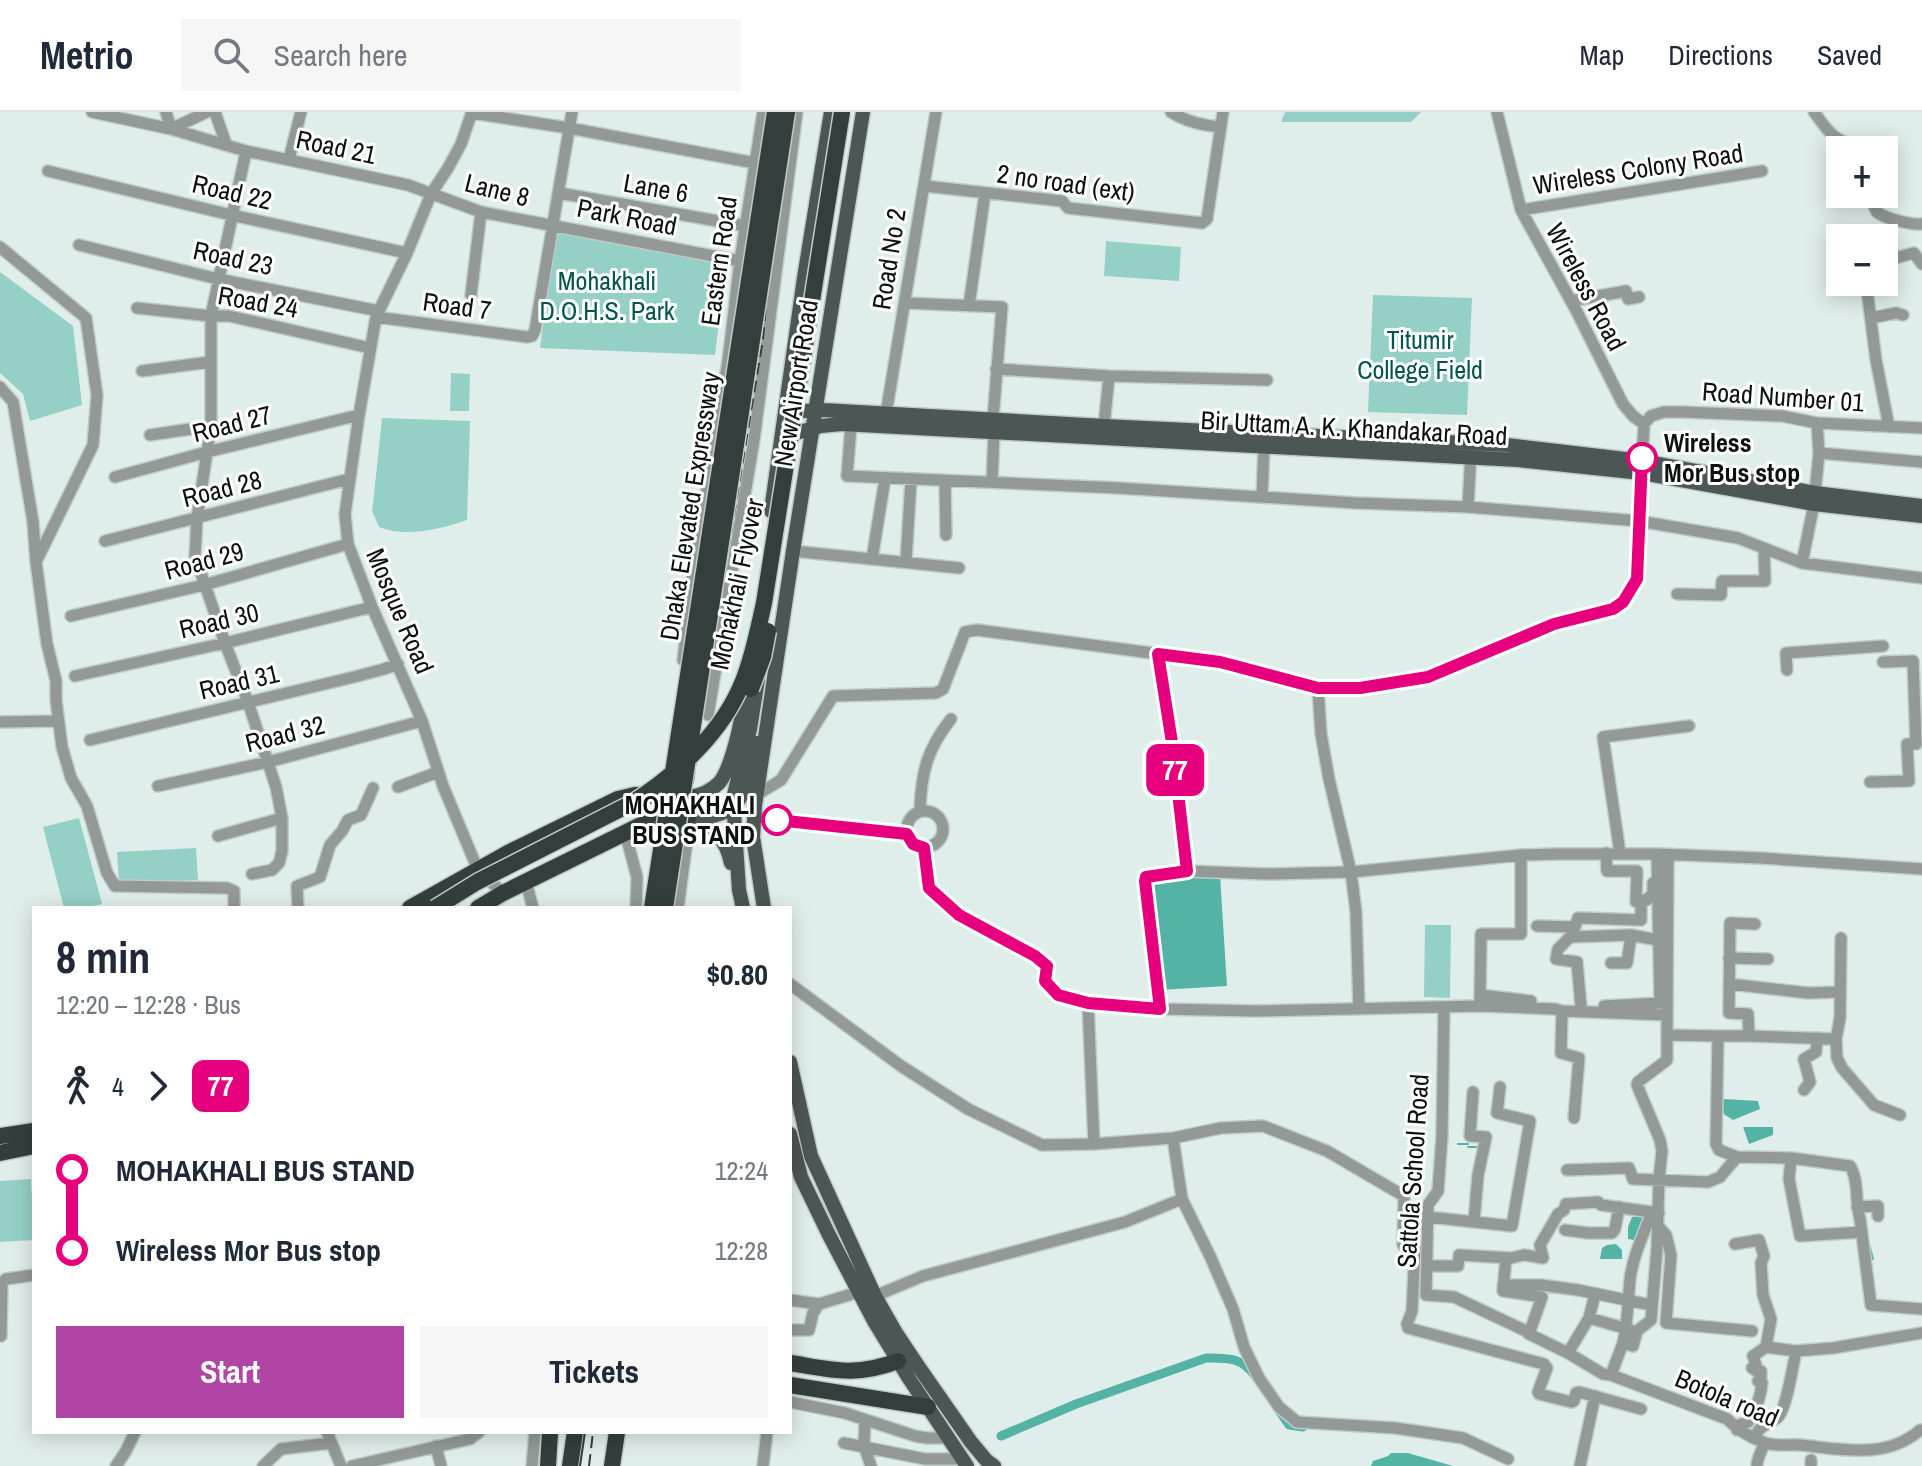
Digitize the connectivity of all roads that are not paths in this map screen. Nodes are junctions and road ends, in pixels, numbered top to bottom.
1 (92, 112) edge
2 (166, 112) edge
3 (207, 112) edge
4 (215, 112) edge
5 (301, 112) edge
6 (472, 112) edge
7 (572, 112) edge
8 (763, 112) edge
9 (775, 112) edge
10 (787, 112) edge
11 (797, 112) edge
12 (831, 112) edge
13 (842, 112) edge
14 (852, 112) edge
15 (863, 112) edge
16 (936, 112) edge
17 (1171, 112) edge
18 (1223, 112) edge
19 (1497, 112) edge
20 (1814, 112) edge
21 (1221, 127) junction
22 (569, 128) junction
23 (171, 129) junction
24 (1834, 136) edge
25 (226, 144) junction
26 (246, 151) junction
27 (289, 159) junction
28 (755, 163) junction
29 (48, 171) dead end
30 (1762, 171) dead end
31 (924, 186) junction
32 (559, 193) junction
33 (985, 193) junction
34 (431, 194) junction
35 (1875, 208) edge
36 (1521, 210) junction
37 (481, 212) junction
38 (231, 215) junction
39 (552, 226) junction
40 (746, 226) junction
41 (1920, 227) edge
42 (79, 245) dead end
43 (0, 247) edge
44 (407, 253) junction
45 (1898, 257) edge
46 (740, 261) junction
47 (1922, 264) edge
48 (218, 279) junction
49 (471, 295) dead end
50 (1868, 296) edge
51 (1639, 297) dead end
52 (1571, 301) junction
53 (905, 303) junction
54 (969, 306) junction
55 (137, 308) dead end
56 (377, 314) junction
57 (1903, 315) dead end
58 (211, 316) junction
59 (1871, 318) junction
60 (370, 348) junction
61 (210, 362) junction
62 (996, 369) junction
63 (142, 371) dead end
64 (1109, 376) junction
65 (1267, 380) dead end
66 (0, 387) edge
67 (816, 409) junction
68 (785, 412) junction
69 (886, 414) junction
70 (359, 415) junction
71 (1817, 423) junction
72 (1644, 424) junction
73 (851, 425) junction
74 (211, 426) junction
75 (994, 426) junction
76 (1104, 426) junction
77 (1889, 427) junction
78 (813, 428) junction
79 (1922, 428) edge
80 (150, 435) dead end
81 (782, 437) junction
82 (1264, 446) junction
83 (1471, 450) junction
84 (207, 452) junction
85 (1819, 453) junction
86 (1922, 462) edge
87 (1642, 467) junction
88 (115, 477) dead end
89 (349, 479) junction
90 (885, 479) junction
91 (911, 480) junction
92 (945, 481) junction
93 (992, 482) junction
94 (1262, 497) junction
95 (1814, 498) junction
96 (1922, 506) edge
97 (1468, 507) junction
98 (1922, 516) edge
99 (197, 518) junction
100 (1639, 521) junction
101 (946, 535) dead end
102 (105, 541) dead end
103 (348, 544) junction
104 (1764, 549) junction
105 (793, 551) junction
106 (872, 559) junction
107 (906, 561) junction
108 (36, 562) junction
109 (1802, 563) junction
110 (959, 568) dead end
111 (761, 578) junction
112 (1922, 578) edge
113 (204, 585) junction
114 (1677, 594) dead end
115 (372, 607) junction
116 (71, 616) dead end
117 (225, 643) junction
118 (1883, 646) dead end
119 (779, 650) junction
120 (1158, 654) junction
121 (1883, 662) dead end
122 (398, 664) junction
123 (1787, 670) dead end
124 (75, 676) dead end
125 (1318, 688) junction
126 (1918, 693) edge
127 (248, 702) junction
128 (708, 715) dead end
129 (951, 719) dead end
130 (58, 721) junction
131 (422, 721) junction
132 (0, 722) edge
133 (1689, 726) dead end
134 (90, 740) dead end
135 (268, 762) junction
136 (438, 772) junction
137 (1870, 782) dead end
138 (158, 786) dead end
139 (398, 787) dead end
140 (373, 788) dead end
141 (683, 797) junction
142 (756, 805) junction
143 (733, 807) junction
144 (920, 811) junction
145 (282, 818) junction
146 (685, 818) junction
147 (625, 832) junction
148 (907, 834) junction
149 (218, 836) dead end
150 (924, 848) junction
151 (1606, 853) junction
152 (1620, 853) junction
153 (1663, 854) junction
154 (1521, 855) junction
155 (1922, 869) edge
156 (478, 870) junction
157 (1187, 871) junction
158 (1351, 872) junction
159 (252, 874) dead end
160 (526, 882) junction
161 (1653, 883) dead end
162 (739, 890) junction
163 (503, 893) junction
164 (1641, 902) junction
165 (234, 906) edge
166 (298, 906) edge
167 (414, 906) edge
168 (438, 906) edge
169 (456, 906) edge
170 (481, 906) edge
171 (532, 906) edge
172 (636, 906) edge
173 (665, 906) edge
174 (665, 906) edge
175 (665, 906) edge
176 (665, 906) edge
177 (743, 906) edge
178 (764, 906) edge
179 (1755, 924) dead end
180 (1537, 926) dead end
181 (1631, 935) junction
182 (1841, 938) dead end
183 (1658, 940) junction
184 (1729, 958) junction
185 (1768, 959) dead end
186 (1611, 963) dead end
187 (1729, 984) junction
188 (792, 985) edge
189 (1839, 992) junction
190 (1480, 1000) junction
191 (1088, 1003) junction
192 (1581, 1007) junction
193 (1444, 1008) junction
194 (1160, 1009) junction
195 (1359, 1009) junction
196 (1562, 1011) junction
197 (1667, 1015) junction
198 (1667, 1035) junction
199 (1718, 1036) junction
200 (1749, 1036) junction
201 (1817, 1038) junction
202 (1836, 1039) junction
203 (792, 1071) edge
204 (1500, 1087) dead end
205 (1804, 1090) dead end
206 (1473, 1092) dead end
207 (1900, 1115) dead end
208 (1574, 1118) dead end
209 (32, 1131) edge
210 (0, 1136) edge
211 (1173, 1138) junction
212 (792, 1142) edge
213 (1094, 1144) junction
214 (32, 1146) edge
215 (0, 1153) edge
216 (1737, 1157) junction
217 (1791, 1158) junction
218 (1567, 1170) dead end
219 (1659, 1179) junction
220 (1182, 1199) junction
221 (1619, 1207) junction
222 (1857, 1207) junction
223 (1656, 1216) junction
224 (1878, 1216) dead end
225 (1428, 1217) junction
226 (1474, 1221) junction
227 (1565, 1230) dead end
228 (1862, 1232) junction
229 (1735, 1244) dead end
230 (1506, 1258) junction
231 (1428, 1266) junction
232 (32, 1275) edge
233 (1503, 1285) junction
234 (859, 1292) junction
235 (1595, 1294) junction
236 (875, 1296) junction
237 (792, 1300) edge
238 (1629, 1301) junction
239 (819, 1304) junction
240 (1651, 1305) junction
241 (1922, 1309) edge
242 (1589, 1318) junction
243 (792, 1330) edge
244 (1632, 1330) junction
245 (1752, 1331) dead end
246 (1922, 1333) edge
247 (1529, 1334) junction
248 (1, 1336) edge
249 (1766, 1347) junction
250 (1796, 1351) junction
251 (1568, 1353) junction
252 (898, 1361) junction
253 (792, 1363) edge
254 (1611, 1375) junction
255 (792, 1385) edge
256 (1595, 1396) junction
257 (792, 1402) edge
258 (928, 1407) junction
259 (1641, 1409) dead end
260 (865, 1421) junction
261 (1737, 1430) junction
262 (1920, 1430) dead end
263 (134, 1434) edge
264 (476, 1434) edge
265 (535, 1434) edge
266 (550, 1434) edge
267 (573, 1434) edge
268 (585, 1434) edge
269 (614, 1434) edge
270 (767, 1434) edge
271 (329, 1437) edge
272 (949, 1438) junction
273 (1760, 1440) junction
274 (844, 1443) dead end
275 (436, 1446) junction
276 (864, 1446) junction
277 (1508, 1459) dead end
278 (965, 1463) edge
279 (116, 1466) edge
280 (263, 1466) edge
281 (341, 1466) edge
282 (355, 1466) edge
283 (441, 1466) edge
284 (532, 1466) edge
285 (548, 1466) edge
286 (568, 1466) edge
287 (581, 1466) edge
288 (609, 1466) edge
289 (763, 1466) edge
290 (871, 1466) edge
291 (994, 1466) edge
292 (1580, 1466) edge
293 (1757, 1466) edge

1 - 23 street, Road 21
2 - 23 street
3 - 23 street
4 - 25 street
5 - 27 street
6 - 22 street
6 - 34 street, Mosque Road
7 - 22 street
8 - 28 street, Eastern Road
9 - 173 highway, Dhaka Elevated Expressway, bridge
10 - 174 highway, Dhaka Elevated Expressway, bridge
11 - 128 street
12 - 68 main road, New Airport Road
13 - 168 highway, Mohakhali Flyover, bridge
14 - 169 highway, Mohakhali Flyover, bridge
15 - 67 main road, New Airport Road
16 - 31 street, Road No 2
17 - 21 street
18 - 21 street
19 - 36 street, Wireless Road
20 - 24 street
21 - 33 street, 2 no road (ext)
22 - 28 street
22 - 32 street
23 - 25 street, Road 21
25 - 26 street, Road 21
26 - 27 street, Road 21
26 - 38 street
27 - 34 street, Road 21
28 - 40 street, Eastern Road
29 - 38 street, Road 22
30 - 36 street, Wireless Colony Road
31 - 33 street, 2 no road (ext)
31 - 53 street, Road No 2
32 - 39 street
32 - 40 street, Lane 6
33 - 54 street
34 - 37 street, Lane 8
34 - 44 street, Mosque Road
35 - 41 street
36 - 52 street, Wireless Road
37 - 39 street, Lane 8
37 - 49 street
38 - 44 street, Road 22
38 - 48 street
39 - 46 street, Park Road
39 - 56 street, Road 7
40 - 46 street, Eastern Road
42 - 48 street, Road 23
43 - 108 street
44 - 56 street, Mosque Road
45 - 47 street
46 - 141 street, Eastern Road
48 - 56 street, Road 23
48 - 58 street
50 - 59 street
51 - 52 street
52 - 72 street, Wireless Road
53 - 54 street
53 - 69 street, Road No 2
54 - 62 street
55 - 58 street, Road 24
56 - 60 street, Mosque Road
57 - 59 street
58 - 60 street, Road 24
58 - 61 street
59 - 77 street
60 - 70 street, Mosque Road
61 - 63 street
61 - 74 street
62 - 64 street
62 - 75 street
64 - 65 street
64 - 76 street
66 - 108 street
67 - 68 main road, Bir Uttam A. K. Khandakar Road
67 - 69 main road, Bir Uttam A. K. Khandakar Road
67 - 78 main road, New Airport Road
68 - 81 main road, New Airport Road
69 - 75 main road, Bir Uttam A. K. Khandakar Road
70 - 84 street, Road 27
70 - 89 street, Mosque Road
71 - 72 street, Road Number 01
71 - 77 street, Road Number 01
71 - 85 street
72 - 87 street
73 - 75 main road, Bir Uttam A. K. Khandakar Road
73 - 78 main road, Bir Uttam A. K. Khandakar Road
73 - 90 street
74 - 80 street
74 - 84 street
75 - 76 main road, Bir Uttam A. K. Khandakar Road
75 - 82 main road, Bir Uttam A. K. Khandakar Road
75 - 93 street
76 - 83 main road, Bir Uttam A. K. Khandakar Road
77 - 79 street, Road Number 01
78 - 81 main road, Bir Uttam A. K. Khandakar Road
78 - 105 main road, New Airport Road
81 - 111 main road, New Airport Road
82 - 83 main road, Bir Uttam A. K. Khandakar Road
82 - 94 street
83 - 87 main road, Bir Uttam A. K. Khandakar Road
83 - 97 street
84 - 88 street, Road 27
84 - 99 street
85 - 86 street
85 - 95 street
87 - 95 main road, Bir Uttam A. K. Khandakar Road
87 - 100 street
89 - 99 street, Road 28
89 - 103 street, Mosque Road
90 - 91 street
90 - 106 street
91 - 92 street
91 - 107 street
92 - 93 street
92 - 101 street
93 - 94 street
94 - 97 street
95 - 96 main road, Bir Uttam A. K. Khandakar Road
95 - 98 main road, Bir Uttam A. K. Khandakar Road
95 - 109 street
97 - 100 street
99 - 102 street, Road 28
99 - 113 street
100 - 104 street
100 - 125 street
103 - 113 street, Road 29
103 - 115 street, Mosque Road
104 - 109 street
104 - 114 street
105 - 106 street
105 - 119 main road, New Airport Road
106 - 107 street
107 - 110 street
108 - 130 street
109 - 112 street
111 - 141 main road
111 - 143 main road
113 - 116 street, Road 29
113 - 117 street
115 - 117 street, Road 30
115 - 122 street, Mosque Road
117 - 124 street, Road 30
117 - 127 street
118 - 123 street
119 - 142 main road, New Airport Road
119 - 143 main road
120 - 125 street
120 - 142 street
120 - 157 street
121 - 126 street
122 - 127 street, Road 31
122 - 131 street, Mosque Road
125 - 158 street
126 - 137 street
127 - 134 street, Road 31
127 - 135 street
129 - 144 street
130 - 132 street
130 - 165 street
131 - 135 street, Road 32
131 - 136 street, Mosque Road
133 - 152 street
135 - 138 street, Road 32
135 - 145 street
136 - 139 street
136 - 156 street, Mosque Road
140 - 166 street
141 - 156 highway
142 - 148 street
142 - 178 main road, New Airport Road
143 - 146 main road
143 - 162 main road
144 - 148 street
144 - 150 street
145 - 149 street
145 - 159 street
146 - 147 highway
146 - 162 main road
146 - 175 street
146 - 176 street
147 - 160 highway
147 - 172 street
148 - 150 street
150 - 191 street
151 - 152 street
151 - 154 street
151 - 164 street
152 - 153 street
153 - 155 street
153 - 183 street
153 - 197 street
154 - 158 street
154 - 190 street
156 - 163 street, Mosque Road
156 - 167 highway
157 - 158 street
157 - 194 street
158 - 195 street
160 - 163 highway
160 - 171 street
161 - 164 street
162 - 177 main road
163 - 170 highway
164 - 180 street
179 - 184 street
181 - 183 street
181 - 186 street
181 - 192 street
182 - 189 street
183 - 192 street
184 - 185 street
184 - 187 street
187 - 189 street
187 - 200 street
188 - 213 street
189 - 202 street
190 - 192 street
190 - 193 street
190 - 196 street
191 - 194 street
191 - 213 street
193 - 195 street
193 - 225 street, Sattola School Road
194 - 195 street
196 - 197 street
196 - 208 street
197 - 198 street
198 - 199 street
198 - 219 street
199 - 200 street
199 - 216 street
200 - 201 street
201 - 202 street
201 - 205 street
202 - 207 street
203 - 236 main road
204 - 226 street
206 - 226 street
209 - 210 highway
211 - 213 street
211 - 220 street
211 - 256 street
212 - 234 main road
214 - 215 highway
216 - 217 street
216 - 219 street
217 - 222 street
217 - 228 street
218 - 219 street
219 - 223 street
220 - 236 street
220 - 277 street
221 - 223 street
221 - 227 street
221 - 230 street
222 - 224 street
222 - 228 street
223 - 238 street
223 - 240 street
223 - 245 street
225 - 226 street
225 - 231 street, Sattola School Road
228 - 241 street
229 - 249 street
230 - 231 street
230 - 233 street
231 - 247 street, Sattola School Road
232 - 248 street
233 - 235 street
233 - 247 street
234 - 239 street
234 - 252 main road
235 - 238 street
235 - 242 street
236 - 291 main road
237 - 239 street
238 - 240 street
238 - 244 street
239 - 243 street
240 - 244 street
242 - 244 street
242 - 251 street
244 - 254 street
246 - 250 street
247 - 251 street, Sattola School Road
249 - 250 street
249 - 261 street
250 - 273 street
251 - 254 street, Sattola School Road
252 - 253 highway
252 - 258 main road
254 - 261 street, Botola road
255 - 258 highway
256 - 259 street
256 - 292 street
257 - 260 street
258 - 272 main road
260 - 272 street
260 - 276 street
261 - 273 street, Botola road
262 - 273 street, Botola road
263 - 279 street
264 - 275 street
265 - 284 street
266 - 285 highway
267 - 286 highway
268 - 287 highway
269 - 288 highway
270 - 289 street
271 - 280 street
271 - 281 street
272 - 278 main road
273 - 293 street
274 - 276 street
275 - 282 street
275 - 283 street
276 - 278 street
276 - 290 street

